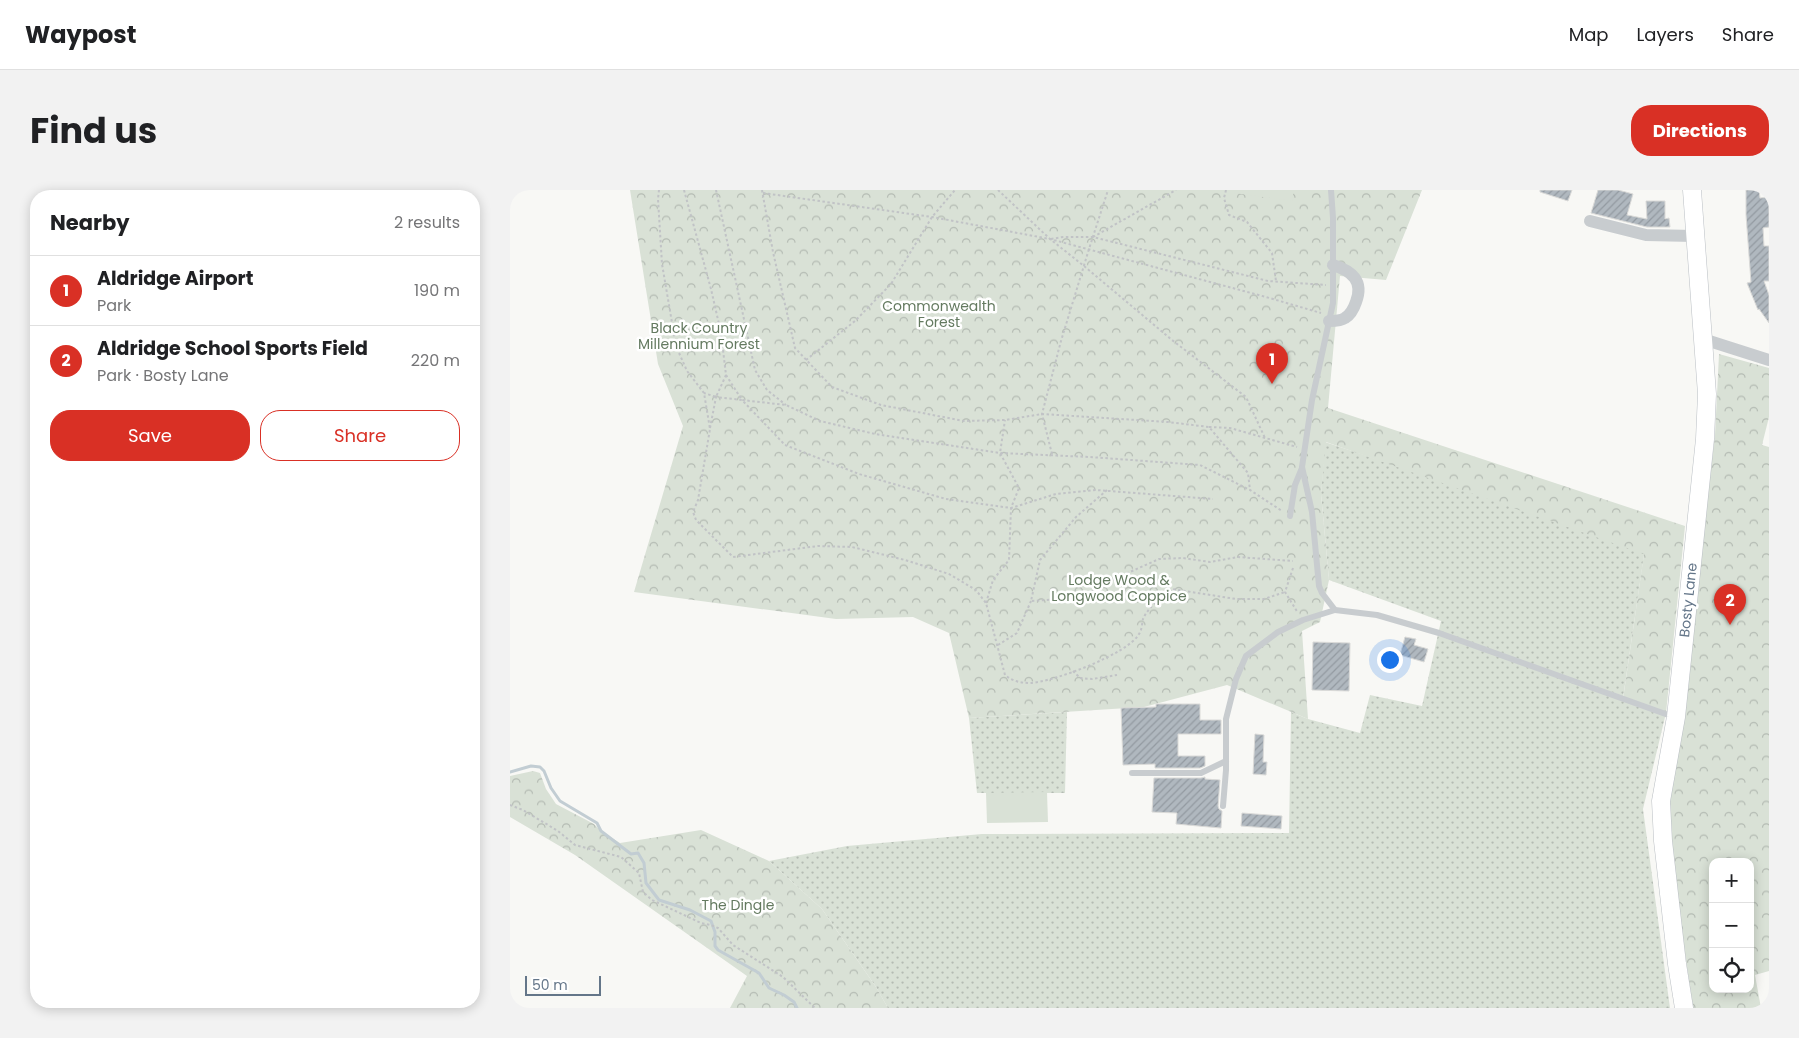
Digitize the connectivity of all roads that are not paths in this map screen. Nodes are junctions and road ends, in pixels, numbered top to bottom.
1 (1331, 190) edge
2 (1692, 190) edge
3 (1590, 221) dead end
4 (1694, 236) junction
5 (1333, 265) junction
6 (1330, 319) junction
7 (1704, 339) junction
8 (1769, 360) edge
9 (1302, 467) junction
10 (1290, 516) road end
11 (1335, 610) junction
12 (1676, 717) junction
13 (1226, 761) junction
14 (1132, 773) dead end
15 (1223, 806) dead end
16 (1684, 1008) edge

1 - 5 lane
2 - 4 main road, Bosty Lane
3 - 4 street
4 - 7 main road, Bosty Lane
5 - 6 lane
5 - 6 street
6 - 9 lane
7 - 8 street
7 - 12 main road, Bosty Lane
9 - 10 lane
9 - 11 lane
11 - 12 lane
11 - 13 lane
12 - 16 main road, Bosty Lane
13 - 14 lane
13 - 15 lane

